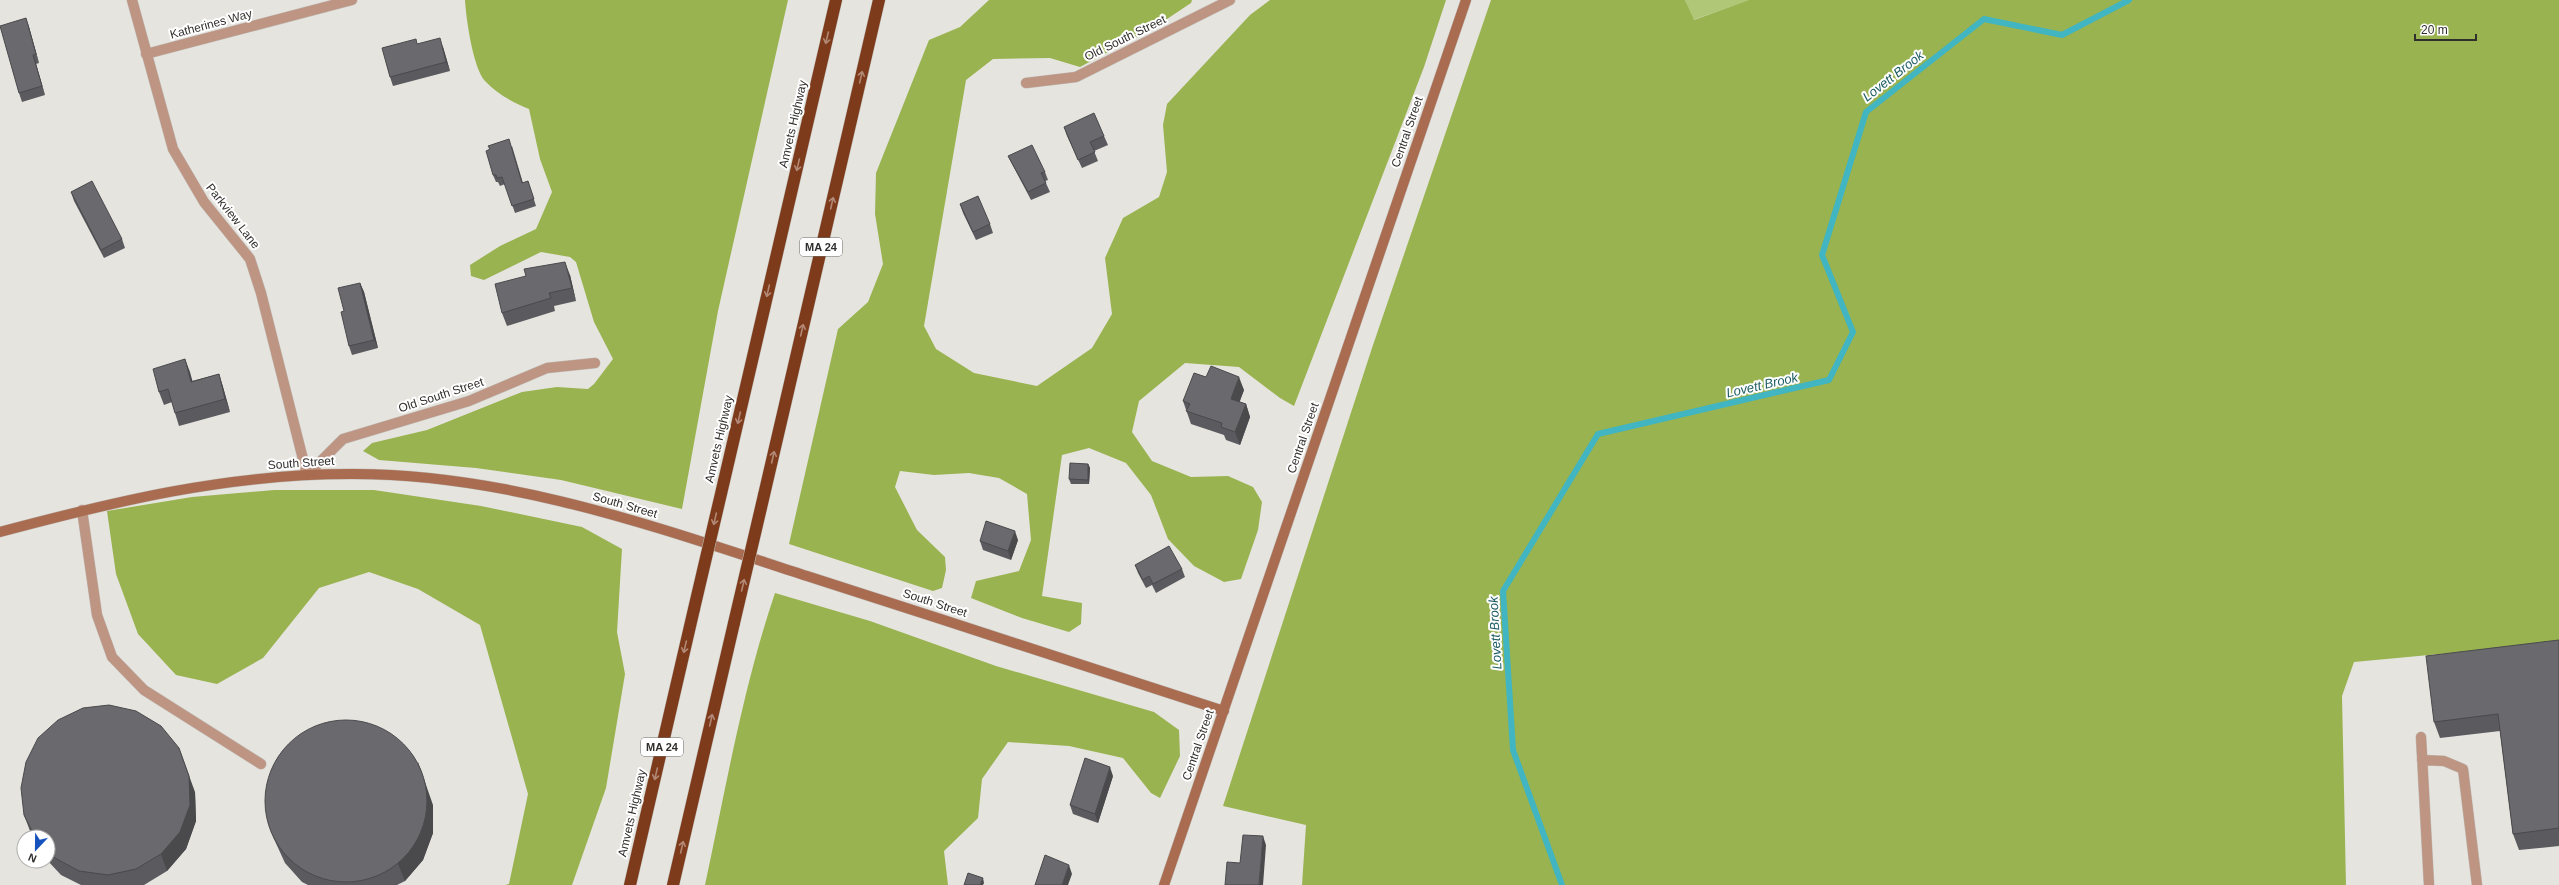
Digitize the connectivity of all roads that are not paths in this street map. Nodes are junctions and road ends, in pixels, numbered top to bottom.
1 (132, 0) edge
2 (352, 0) edge
3 (836, 0) edge
4 (879, 0) edge
5 (1230, 0) edge
6 (1466, 0) edge
7 (146, 54) junction
8 (1026, 83) dead end
9 (595, 363) dead end
10 (307, 475) junction
11 (82, 510) junction
12 (0, 532) edge
13 (1224, 711) junction
14 (2420, 737) dead end
15 (2422, 760) junction
16 (261, 764) dead end
17 (630, 885) edge
18 (673, 885) edge
19 (1164, 885) edge
20 (2430, 885) edge
21 (2477, 885) edge

1 - 7 street, Parkview Lane
2 - 7 street, Katherines Way
3 -> 17 highway, Amvets Highway / MA 24, bridge
18 -> 4 highway, MA 24, bridge
5 - 8 street, Old South Street
6 - 13 street, Central Street
7 - 10 street, Parkview Lane
9 - 10 street, Old South Street
10 - 11 street, South Street
10 - 13 street, South Street
11 - 12 street, South Street
11 - 16 street
13 - 19 street, Central Street
14 - 15 street
15 - 20 street
15 - 21 street

